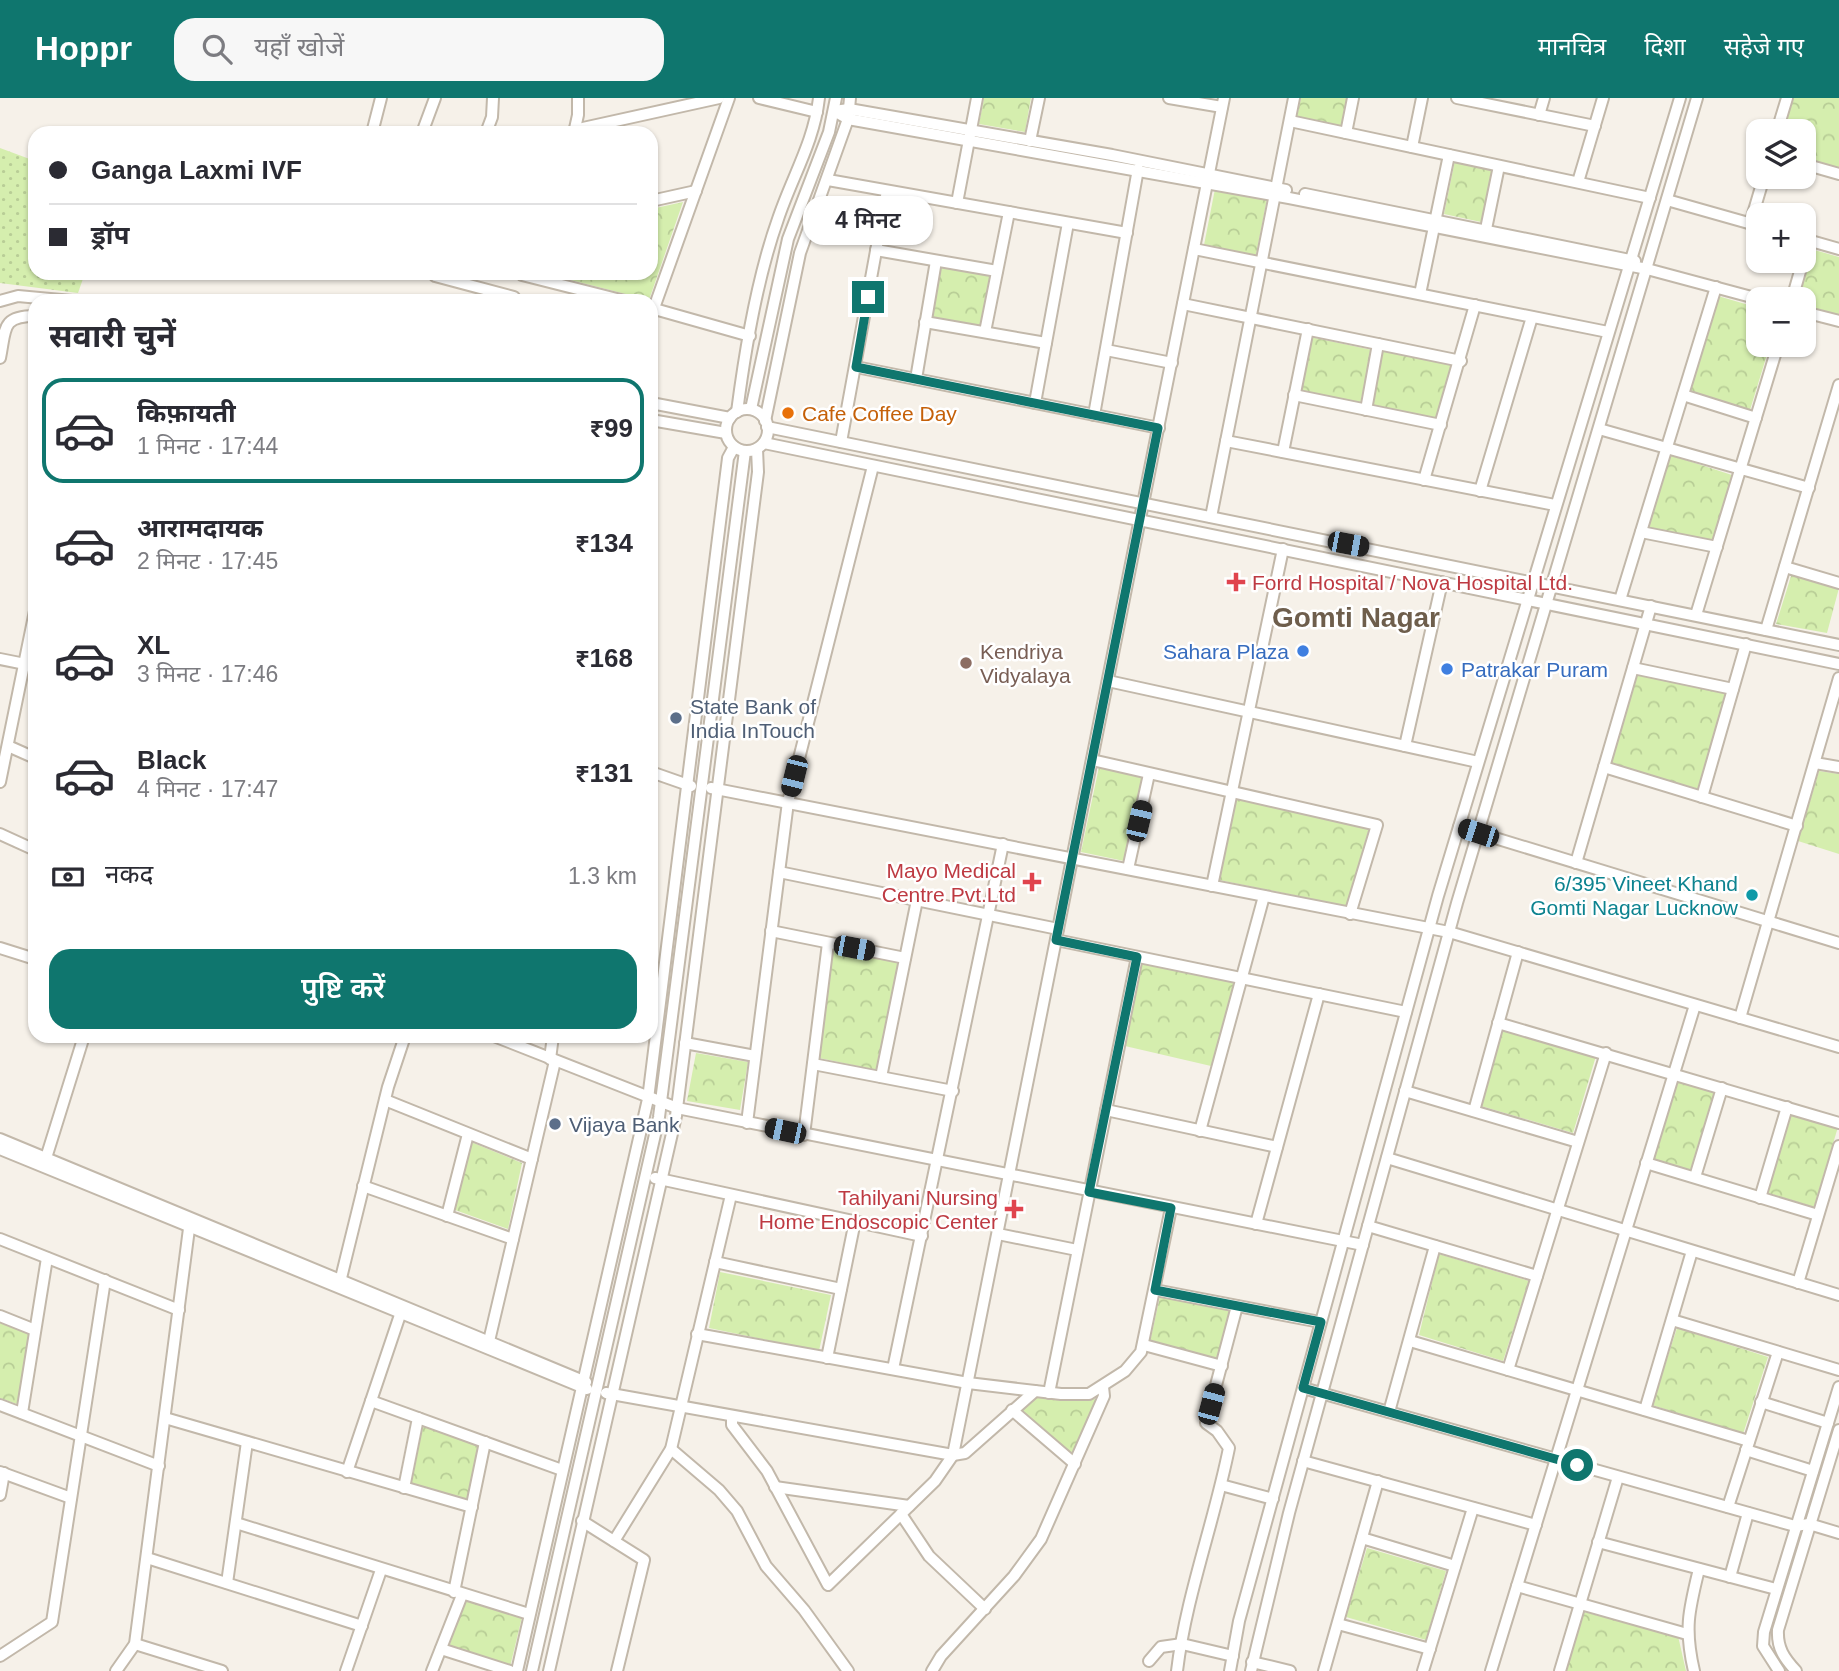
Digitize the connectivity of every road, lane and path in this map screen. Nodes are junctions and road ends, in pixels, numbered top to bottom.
1 (381, 98) edge
2 (435, 98) edge
3 (494, 98) edge
4 (578, 98) edge
5 (719, 98) edge
6 (729, 98) edge
7 (759, 98) edge
8 (819, 98) edge
9 (977, 98) edge
10 (1039, 98) edge
11 (1170, 98) edge
12 (1294, 98) edge
13 (1353, 98) edge
14 (1422, 98) edge
15 (1457, 98) edge
16 (1544, 98) edge
17 (1603, 98) edge
18 (1680, 98) edge
19 (1697, 98) edge
20 (1787, 98) edge
21 (835, 103) edge
22 (1223, 103) edge
23 (849, 109) edge
24 (817, 112) junction
25 (1539, 115) junction
26 (1781, 119) edge
27 (1290, 121) junction
28 (375, 126) edge
29 (425, 126) edge
30 (488, 126) edge
31 (575, 126) edge
32 (600, 126) edge
33 (1595, 127) junction
34 (1346, 133) junction
35 (969, 135) junction
36 (1030, 141) junction
37 (1412, 147) junction
38 (1449, 155) junction
39 (1499, 166) junction
40 (1816, 167) edge
41 (1138, 169) junction
42 (1839, 174) edge
43 (1208, 178) junction
44 (828, 180) junction
45 (1578, 182) junction
46 (696, 191) junction
47 (887, 191) junction
48 (1277, 192) junction
49 (1650, 198) junction
50 (658, 199) edge
51 (1667, 200) junction
52 (957, 203) junction
53 (1009, 212) junction
54 (1068, 223) junction
55 (1746, 223) edge
56 (1435, 224) junction
57 (1486, 229) junction
58 (1127, 233) junction
59 (1816, 243) edge
60 (1194, 249) junction
61 (1839, 249) edge
62 (876, 250) junction
63 (936, 261) junction
64 (1262, 262) junction
65 (1630, 263) junction
66 (1647, 269) junction
67 (997, 271) junction
68 (449, 280) edge
69 (546, 280) edge
70 (1716, 288) junction
71 (497, 294) edge
72 (599, 294) edge
73 (658, 294) edge
74 (1420, 294) junction
75 (1746, 296) edge
76 (28, 297) edge
77 (0, 301) edge
78 (1183, 304) junction
79 (1475, 305) junction
80 (658, 309) edge
81 (1816, 315) edge
82 (28, 316) edge
83 (1532, 317) junction
84 (1251, 318) junction
85 (1839, 321) edge
86 (925, 322) junction
87 (1308, 329) junction
88 (985, 332) junction
89 (1608, 332) junction
90 (750, 336) junction
91 (1046, 343) junction
92 (1378, 344) junction
93 (1106, 350) junction
94 (1774, 357) edge
95 (0, 358) edge
96 (1461, 361) junction
97 (1171, 363) junction
98 (856, 367) junction
99 (916, 379) junction
100 (1839, 385) edge
101 (1294, 395) junction
102 (1683, 395) junction
103 (1035, 403) junction
104 (658, 404) edge
105 (751, 409) junction
106 (1366, 410) junction
107 (733, 415) junction
108 (1094, 415) junction
109 (1756, 418) junction
110 (658, 421) edge
111 (766, 424) junction
112 (1441, 425) junction
113 (1158, 428) junction
114 (1599, 429) junction
115 (726, 433) junction
116 (1226, 441) junction
117 (841, 442) junction
118 (760, 446) junction
119 (1667, 448) junction
120 (739, 449) junction
121 (1283, 452) junction
122 (873, 466) junction
123 (1741, 468) junction
124 (1424, 480) junction
125 (1809, 488) junction
126 (1480, 491) junction
127 (1143, 503) junction
128 (1555, 506) junction
129 (1211, 517) junction
130 (1140, 521) junction
131 (1641, 532) junction
132 (1717, 547) junction
133 (1283, 550) junction
134 (1785, 567) junction
135 (1442, 582) junction
136 (1532, 582) junction
137 (1839, 583) edge
138 (1552, 586) junction
139 (1527, 600) junction
140 (1620, 600) junction
141 (1547, 604) junction
142 (1651, 606) junction
143 (1696, 615) junction
144 (1646, 624) junction
145 (1766, 630) junction
146 (1746, 645) junction
147 (1839, 645) edge
148 (0, 659) edge
149 (1839, 664) edge
150 (28, 665) edge
151 (1633, 668) junction
152 (28, 672) edge
153 (1839, 678) edge
154 (1108, 681) junction
155 (1733, 690) junction
156 (1249, 712) junction
157 (8, 746) junction
158 (1405, 746) junction
159 (28, 755) edge
160 (1092, 760) junction
161 (1478, 762) junction
162 (1815, 763) junction
163 (1604, 767) junction
164 (1839, 767) edge
165 (1150, 774) junction
166 (658, 775) edge
167 (0, 782) edge
168 (687, 785) junction
169 (702, 787) junction
170 (717, 788) junction
171 (1232, 791) junction
172 (1702, 797) junction
173 (788, 802) junction
174 (1797, 826) junction
175 (1459, 827) junction
176 (1478, 833) junction
177 (0, 834) edge
178 (1003, 844) junction
179 (28, 847) edge
180 (1072, 858) junction
181 (1576, 863) junction
182 (1128, 869) junction
183 (779, 872) junction
184 (1212, 886) junction
185 (1264, 897) junction
186 (917, 900) junction
187 (1350, 914) junction
188 (989, 915) junction
189 (1770, 922) junction
190 (1429, 930) junction
191 (771, 931) junction
192 (1449, 932) junction
193 (1057, 935) junction
194 (828, 943) junction
195 (1839, 943) edge
196 (0, 948) edge
197 (1518, 952) junction
198 (28, 957) edge
199 (1137, 957) junction
200 (905, 958) junction
201 (1242, 978) junction
202 (1319, 994) junction
203 (1695, 1005) junction
204 (1406, 1012) junction
205 (658, 1018) edge
206 (1740, 1018) junction
207 (1499, 1023) junction
208 (83, 1043) edge
209 (403, 1043) edge
210 (511, 1043) edge
211 (553, 1043) edge
212 (655, 1043) edge
213 (685, 1043) junction
214 (1839, 1048) edge
215 (1606, 1053) junction
216 (755, 1056) junction
217 (552, 1060) junction
218 (813, 1064) junction
219 (1674, 1073) junction
220 (881, 1077) junction
221 (1722, 1088) junction
222 (953, 1091) junction
223 (1405, 1091) junction
224 (648, 1099) junction
225 (385, 1100) junction
226 (661, 1104) junction
227 (1787, 1107) junction
228 (677, 1108) junction
229 (1106, 1110) junction
230 (1474, 1111) junction
231 (747, 1123) junction
232 (1839, 1123) edge
233 (1200, 1131) junction
234 (468, 1133) junction
235 (804, 1135) junction
236 (0, 1139) edge
237 (1578, 1142) junction
238 (1839, 1146) edge
239 (1277, 1147) junction
240 (0, 1149) edge
241 (46, 1158) junction
242 (1387, 1158) junction
243 (532, 1159) junction
244 (939, 1162) junction
245 (1646, 1163) junction
246 (646, 1176) junction
247 (1009, 1176) junction
248 (1695, 1178) junction
249 (661, 1180) junction
250 (363, 1186) junction
251 (1089, 1192) junction
252 (731, 1195) junction
253 (1760, 1198) junction
254 (1171, 1208) junction
255 (1558, 1210) junction
256 (1818, 1215) junction
257 (447, 1216) junction
258 (190, 1222) junction
259 (855, 1222) junction
260 (1256, 1224) junction
261 (1368, 1226) junction
262 (1625, 1230) junction
263 (998, 1234) junction
264 (922, 1236) junction
265 (0, 1239) edge
266 (513, 1239) junction
267 (1342, 1241) junction
268 (1363, 1245) junction
269 (1435, 1246) junction
270 (1077, 1250) junction
271 (1692, 1251) junction
272 (47, 1258) junction
273 (715, 1262) junction
274 (1537, 1276) junction
275 (341, 1278) junction
276 (104, 1280) junction
277 (1798, 1283) junction
278 (841, 1289) junction
279 (1155, 1290) junction
280 (1839, 1295) edge
281 (1237, 1306) junction
282 (402, 1309) junction
283 (179, 1310) junction
284 (0, 1316) edge
285 (1672, 1320) junction
286 (1321, 1322) junction
287 (35, 1330) junction
288 (697, 1334) junction
289 (489, 1340) junction
290 (1410, 1341) junction
291 (1144, 1345) junction
292 (1778, 1352) junction
293 (827, 1358) junction
294 (1222, 1366) junction
295 (893, 1369) junction
296 (1508, 1370) junction
297 (1839, 1370) edge
298 (968, 1383) junction
299 (582, 1385) junction
300 (1103, 1387) junction
301 (1839, 1387) edge
302 (1303, 1388) junction
303 (596, 1389) junction
304 (1577, 1390) junction
305 (1035, 1391) junction
306 (1049, 1393) junction
307 (610, 1394) junction
308 (1322, 1394) junction
309 (371, 1401) junction
310 (1761, 1402) junction
311 (0, 1405) edge
312 (679, 1408) junction
313 (1012, 1410) junction
314 (1645, 1410) junction
315 (1389, 1412) junction
316 (22, 1413) junction
317 (732, 1417) junction
318 (165, 1418) junction
319 (418, 1418) junction
320 (1828, 1423) junction
321 (1839, 1430) edge
322 (80, 1436) junction
323 (247, 1442) junction
324 (485, 1442) junction
325 (1747, 1446) junction
326 (671, 1449) junction
327 (953, 1455) junction
328 (1556, 1459) junction
329 (1303, 1461) junction
330 (1074, 1464) junction
331 (159, 1466) junction
332 (1834, 1466) edge
333 (562, 1470) junction
334 (1813, 1471) junction
335 (2, 1472) edge
336 (347, 1472) junction
337 (1618, 1476) junction
338 (1378, 1481) junction
339 (1221, 1485) junction
340 (775, 1487) junction
341 (404, 1488) junction
342 (0, 1495) edge
343 (71, 1498) junction
344 (1273, 1499) junction
345 (471, 1507) junction
346 (1728, 1507) junction
347 (1473, 1508) junction
348 (905, 1510) junction
349 (1748, 1513) junction
350 (582, 1521) junction
351 (236, 1523) junction
352 (1810, 1524) junction
353 (1536, 1525) junction
354 (1796, 1526) junction
355 (1839, 1533) edge
356 (1362, 1538) junction
357 (614, 1541) junction
358 (1598, 1542) junction
359 (147, 1558) junction
360 (1455, 1566) junction
361 (1699, 1569) junction
362 (381, 1570) junction
363 (1730, 1577) junction
364 (227, 1583) junction
365 (1517, 1586) junction
366 (1776, 1589) junction
367 (458, 1593) junction
368 (1580, 1604) junction
369 (985, 1609) junction
370 (529, 1614) junction
371 (1338, 1624) junction
372 (362, 1626) junction
373 (1687, 1634) junction
374 (135, 1644) junction
375 (1182, 1644) junction
376 (441, 1649) junction
377 (1430, 1649) junction
378 (0, 1656) edge
379 (1233, 1656) junction
380 (1149, 1661) dead end
381 (1251, 1667) edge
382 (620, 1669) edge
383 (117, 1671) edge
384 (222, 1671) edge
385 (346, 1671) edge
386 (432, 1671) edge
387 (510, 1671) edge
388 (517, 1671) edge
389 (532, 1671) edge
390 (549, 1671) edge
391 (848, 1671) edge
392 (932, 1671) edge
393 (1178, 1671) edge
394 (1230, 1671) edge
395 (1290, 1671) edge
396 (1324, 1671) edge
397 (1423, 1671) edge
398 (1491, 1671) edge
399 (1560, 1671) edge
400 (1694, 1671) edge
401 (1779, 1671) edge
402 (1796, 1671) edge

1 - 28 street
2 - 29 street
3 - 30 street
4 - 31 street
5 - 32 street
6 - 46 street
7 - 24 street
8 - 21 street
8 - 24 street
9 - 35 street
10 - 36 street
11 - 22 street
12 - 27 street
13 - 34 street
14 - 37 street
15 - 25 street
16 - 25 street
17 - 33 street
18 - 49 street
19 - 51 street
20 - 26 street
21 - 23 street
21 - 105 street
22 - 43 street
23 - 35 street
23 - 44 street
24 - 90 street
25 - 33 street
27 - 34 street
27 - 48 street
33 - 45 street
34 - 37 street
35 - 36 street
35 - 41 street
35 - 52 street
36 - 43 street
37 - 38 street
38 - 39 street
38 - 56 street
39 - 45 street
39 - 57 street
40 - 42 street
41 - 43 street
41 - 58 street
43 - 48 street
43 - 60 street
44 - 47 street
44 - 111 street
45 - 49 street
46 - 50 street
46 - 73 street
47 - 52 street
47 - 62 street
48 - 56 street
48 - 64 street
49 - 65 street
51 - 55 street
51 - 66 street
52 - 53 street
53 - 54 street
53 - 67 street
54 - 58 street
54 - 91 street
56 - 57 street
56 - 65 street
56 - 74 street
57 - 65 street
58 - 93 street
59 - 61 street
60 - 64 street
60 - 78 street
62 - 63 street
62 - 98 street
63 - 67 street
63 - 86 street
64 - 74 street
64 - 84 street
65 - 66 street
65 - 89 street
66 - 70 street
66 - 114 street
67 - 88 street
68 - 71 street
69 - 72 street
70 - 75 street
70 - 102 street
74 - 79 street
76 - 77 street
78 - 84 street
78 - 97 street
79 - 83 street
79 - 96 street
80 - 90 street
81 - 85 street
82 - 95 street
83 - 89 street
83 - 126 street
84 - 87 street
84 - 116 street
86 - 88 street
86 - 99 street
87 - 92 street
87 - 101 street
88 - 91 street
89 - 128 street
90 - 107 street
91 - 103 street
92 - 96 street
92 - 106 street
93 - 97 street
93 - 108 street
94 - 109 street
96 - 112 street
97 - 113 street
98 - 99 street
98 - 117 street
99 - 103 street
100 - 125 street
101 - 106 street
101 - 121 street
102 - 109 street
102 - 119 street
103 - 108 street
104 - 107 street
105 - 107 street
105 - 111 street
106 - 112 street
107 - 115 street
108 - 113 street
109 - 123 street
110 - 115 street
111 - 117 street
111 - 118 street
112 - 124 street
113 - 127 street
114 - 119 street
114 - 138 street
115 - 120 street
116 - 121 street
116 - 129 street
117 - 127 street
118 - 120 street
118 - 122 street
118 - 170 street
119 - 123 street
119 - 131 street
120 - 168 street
120 - 169 street
121 - 124 street
122 - 130 street
122 - 173 street
123 - 125 street
123 - 132 street
124 - 126 street
125 - 134 street
126 - 128 street
127 - 129 street
127 - 130 street
128 - 136 street
129 - 136 street
130 - 133 street
130 - 154 street
131 - 132 street
131 - 140 street
132 - 143 street
133 - 135 street
133 - 156 street
134 - 137 street
134 - 145 street
135 - 139 street
135 - 158 street
136 - 138 street
136 - 139 street
138 - 140 street
138 - 141 street
139 - 141 street
139 - 161 street
140 - 142 street
141 - 144 street
141 - 176 street
142 - 143 street
142 - 144 street
143 - 145 street
144 - 146 street
144 - 151 street
145 - 147 street
146 - 149 street
146 - 155 street
148 - 150 street
151 - 155 street
151 - 163 street
152 - 157 street
153 - 162 street
154 - 156 street
154 - 160 street
155 - 172 street
156 - 158 street
156 - 171 street
157 - 159 street
157 - 167 street
158 - 161 street
160 - 165 street
160 - 180 street
161 - 175 street
162 - 164 street
162 - 174 street
163 - 172 street
163 - 181 street
165 - 171 street
165 - 182 street
166 - 168 street
168 - 169 street
168 - 205 street
169 - 170 street
169 - 226 street
170 - 173 street
170 - 213 street
171 - 184 street
171 - 187 street
172 - 174 street
173 - 178 street
173 - 183 street
174 - 189 street
175 - 176 street
175 - 190 street
176 - 181 street
176 - 192 street
177 - 179 street
178 - 180 street
178 - 188 street
180 - 182 street
180 - 193 street
181 - 189 street
182 - 184 street
183 - 186 street
183 - 191 street
184 - 185 street
185 - 187 street
185 - 201 street
186 - 188 street
186 - 200 street
187 - 190 street
188 - 193 street
188 - 222 street
189 - 195 street
189 - 206 street
190 - 192 street
190 - 204 street
191 - 194 street
191 - 216 street
192 - 197 street
192 - 223 street
193 - 199 street
193 - 247 street
194 - 200 street
194 - 218 street
196 - 198 street
197 - 203 street
197 - 207 street
199 - 201 street
199 - 229 street
200 - 220 street
201 - 202 street
201 - 233 street
202 - 204 street
202 - 239 street
203 - 206 street
203 - 219 street
204 - 267 street
206 - 214 street
207 - 215 street
207 - 230 street
208 - 241 street
209 - 225 street
210 - 217 street
211 - 217 street
212 - 224 street
213 - 216 street
213 - 228 street
215 - 219 street
215 - 237 street
216 - 231 street
217 - 224 street
217 - 243 street
218 - 220 street
218 - 235 street
219 - 221 street
219 - 245 street
220 - 222 street
221 - 227 street
221 - 248 street
222 - 244 street
223 - 230 street
223 - 242 street
224 - 226 street
224 - 299 street
225 - 234 street
225 - 250 street
226 - 228 street
226 - 246 street
227 - 232 street
227 - 253 street
228 - 231 street
228 - 249 street
229 - 233 street
229 - 251 street
230 - 237 street
231 - 235 street
233 - 239 street
234 - 243 street
234 - 257 street
235 - 244 street
236 - 241 street
237 - 255 street
238 - 256 street
239 - 260 street
240 - 258 street
241 - 258 street
242 - 255 street
242 - 261 street
243 - 266 street
244 - 247 street
244 - 264 street
245 - 248 street
245 - 262 street
246 - 249 street
246 - 303 street
247 - 251 street
247 - 263 street
248 - 253 street
249 - 252 street
249 - 307 street
250 - 257 street
250 - 275 street
251 - 254 street
251 - 270 street
252 - 259 street
252 - 273 street
253 - 256 street
254 - 260 street
254 - 279 street
255 - 262 street
255 - 274 street
256 - 277 street
257 - 266 street
258 - 275 street
258 - 282 street
258 - 283 street
259 - 264 street
259 - 278 street
260 - 267 street
261 - 268 street
261 - 269 street
262 - 271 street
262 - 304 street
263 - 270 street
263 - 298 street
264 - 295 street
265 - 272 street
266 - 289 street
267 - 268 street
267 - 286 street
268 - 308 street
269 - 274 street
269 - 290 street
270 - 306 street
271 - 277 street
271 - 285 street
272 - 276 street
272 - 287 street
273 - 278 street
273 - 288 street
274 - 296 street
275 - 282 street
276 - 283 street
276 - 322 street
277 - 280 street
278 - 293 street
279 - 281 street
279 - 291 street
281 - 286 street
281 - 294 street
282 - 289 street
282 - 299 street
282 - 309 street
283 - 318 street
284 - 287 street
285 - 292 street
285 - 314 street
286 - 302 street
287 - 316 street
288 - 293 street
288 - 312 street
289 - 299 street
290 - 296 street
290 - 315 street
291 - 294 street
291 - 300 street
292 - 297 street
292 - 310 street
293 - 295 street
294 - 339 street
295 - 298 street
296 - 304 street
298 - 305 street
298 - 327 street
299 - 303 street
299 - 333 street
300 - 306 street
300 - 330 street
301 - 320 street
302 - 308 street
302 - 344 street
303 - 307 street
303 - 389 street
304 - 314 street
304 - 328 street
305 - 306 street
305 - 313 street
307 - 312 street
307 - 350 street
308 - 315 street
308 - 329 street
309 - 319 street
309 - 336 street
310 - 320 street
310 - 325 street
311 - 316 street
312 - 317 street
312 - 326 street
313 - 327 street
313 - 330 street
314 - 325 street
315 - 328 street
316 - 322 street
317 - 327 street
317 - 340 street
318 - 323 street
318 - 331 street
319 - 324 street
319 - 341 street
320 - 334 street
321 - 332 street
322 - 331 street
322 - 343 street
323 - 336 street
323 - 351 street
324 - 333 street
324 - 345 street
325 - 334 street
325 - 346 street
326 - 357 street
326 - 391 street
327 - 348 street
328 - 337 street
328 - 353 street
329 - 338 street
329 - 381 street
330 - 369 street
331 - 359 street
332 - 352 street
333 - 370 street
334 - 354 street
335 - 342 street
335 - 343 street
336 - 341 street
337 - 346 street
337 - 358 street
338 - 347 street
338 - 356 street
339 - 344 street
339 - 375 street
340 - 348 street
340 - 348 street
341 - 345 street
343 - 378 street
344 - 379 street
345 - 367 street
346 - 349 street
347 - 353 street
347 - 360 street
348 - 369 street
349 - 354 street
349 - 363 street
350 - 357 street
350 - 390 street
351 - 362 street
351 - 364 street
352 - 354 street
352 - 355 street
352 - 402 street
353 - 365 street
354 - 366 street
356 - 360 street
356 - 371 street
357 - 382 street
358 - 361 street
358 - 368 street
359 - 364 street
359 - 374 street
360 - 377 street
361 - 363 street
361 - 373 street
362 - 367 street
362 - 372 street
363 - 366 street
364 - 372 street
365 - 368 street
365 - 398 street
366 - 401 street
367 - 370 street
367 - 376 street
368 - 373 street
368 - 399 street
369 - 392 street
370 - 388 street
371 - 377 street
371 - 396 street
372 - 385 street
373 - 400 street
374 - 383 street
374 - 384 street
375 - 379 street
375 - 380 street
375 - 393 street
376 - 386 street
376 - 387 street
377 - 397 street
379 - 394 street
381 - 395 street

